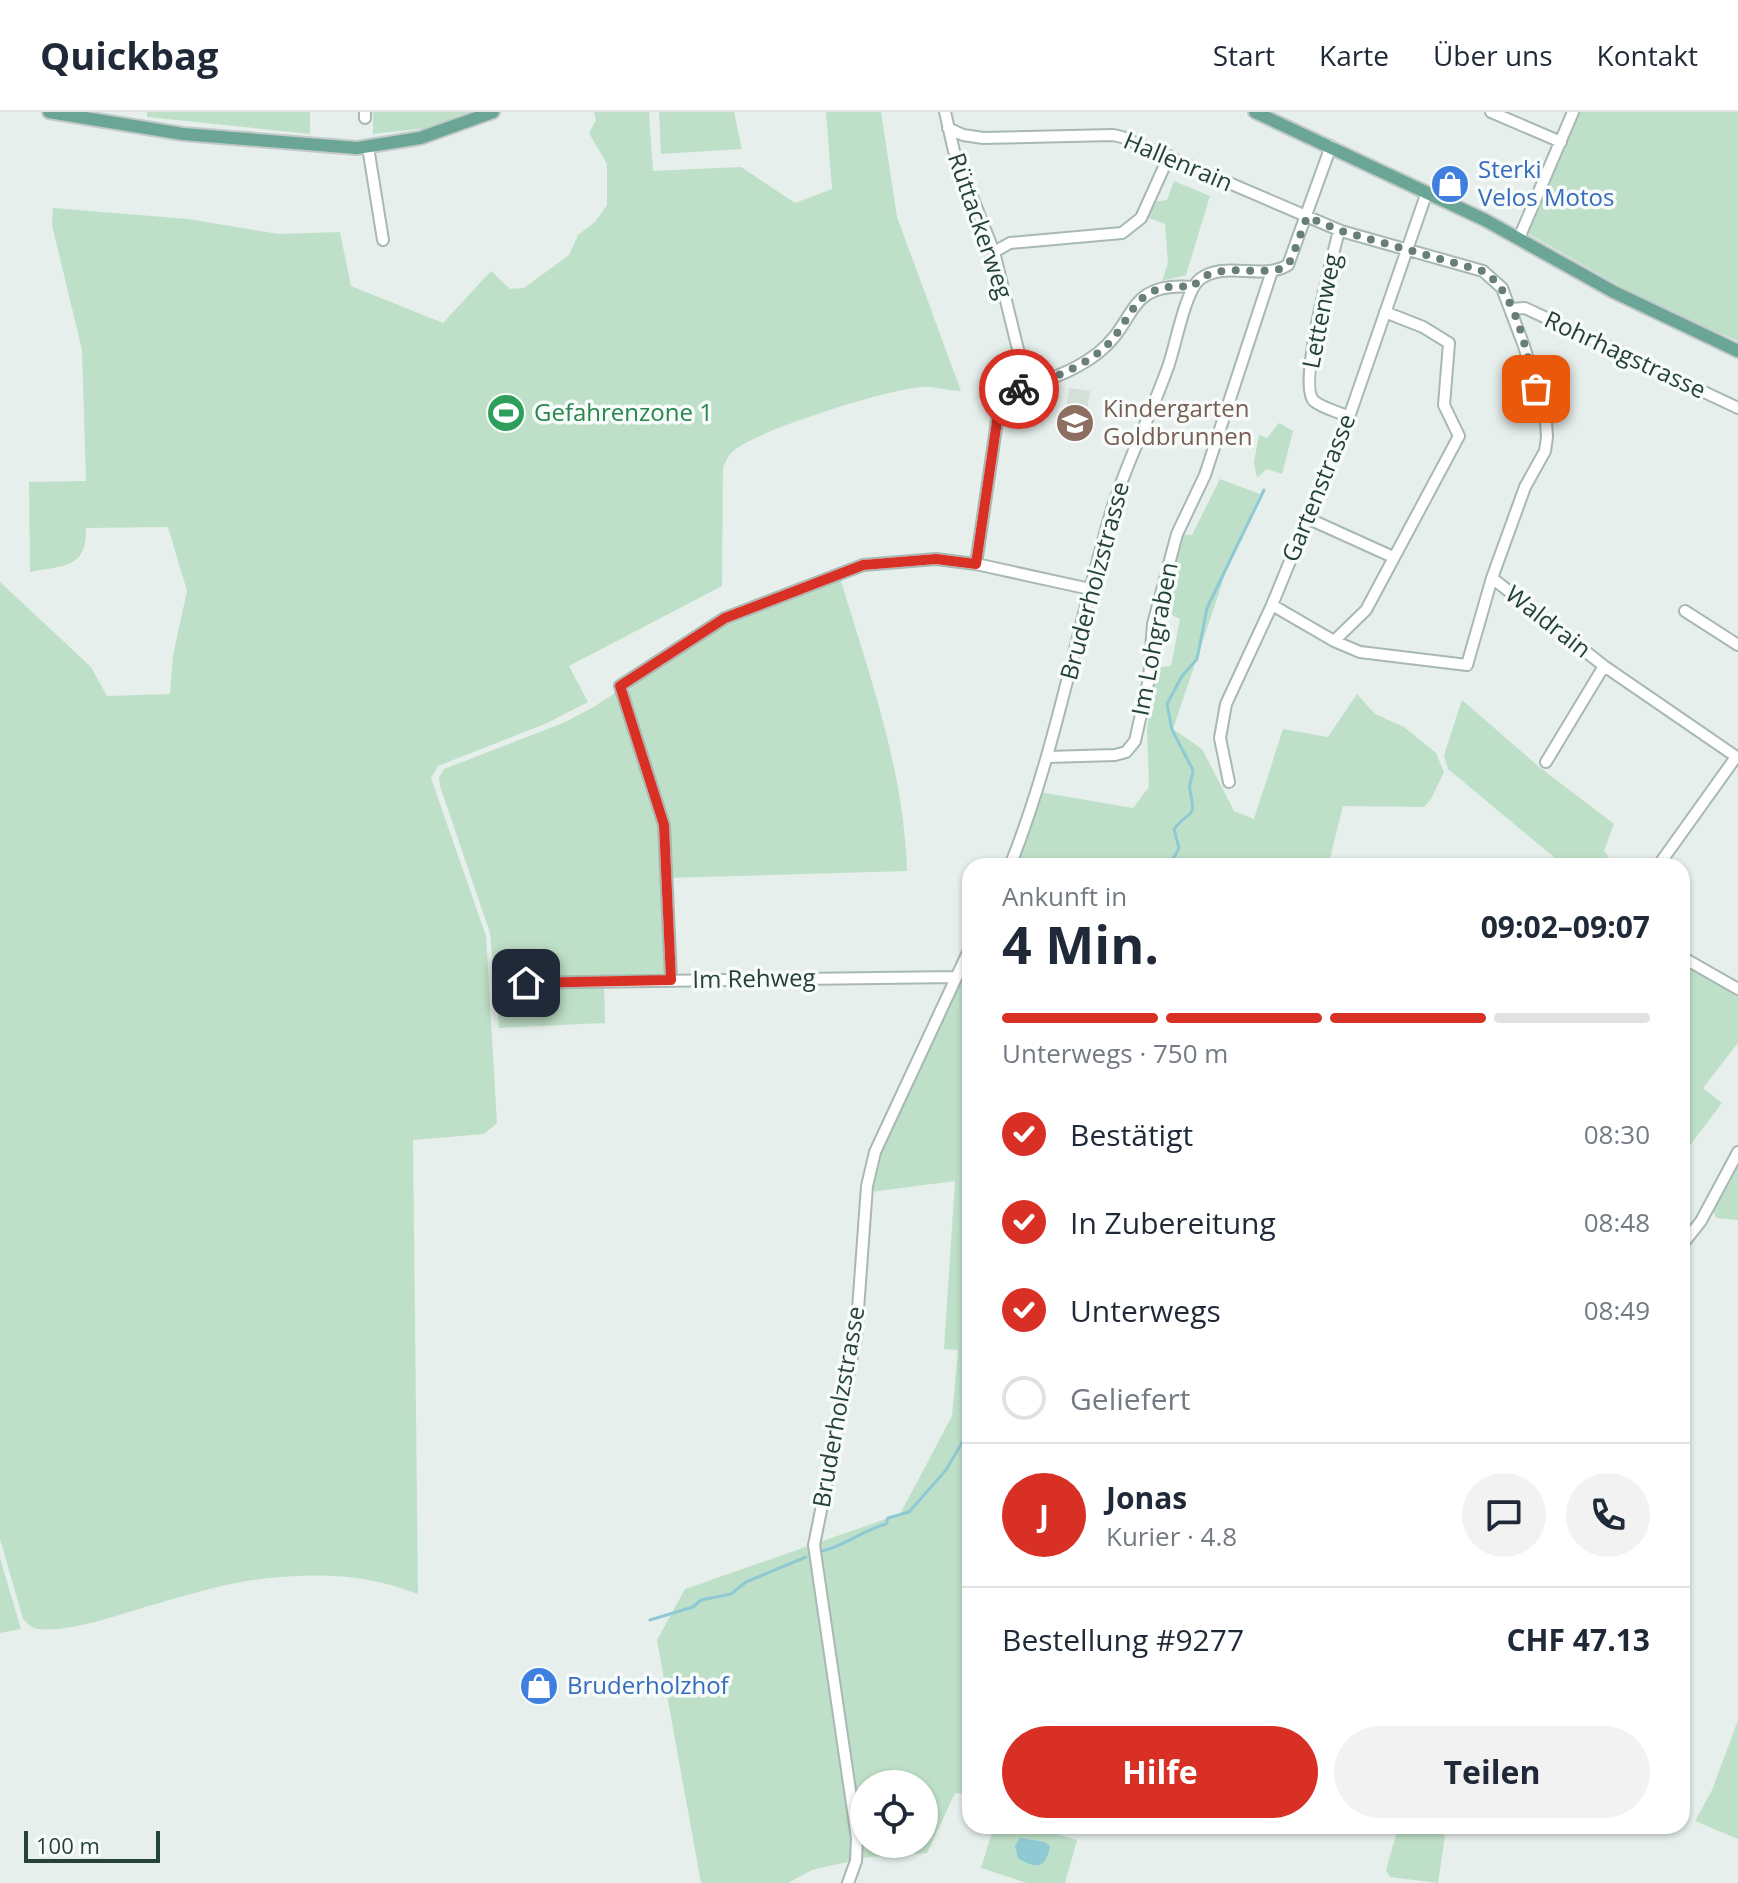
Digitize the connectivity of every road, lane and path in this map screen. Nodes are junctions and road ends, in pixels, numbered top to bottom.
1 (49, 112) edge
2 (493, 112) edge
3 (945, 112) edge
4 (1255, 112) edge
5 (1491, 112) edge
6 (1573, 112) edge
7 (71, 114) edge
8 (1276, 116) edge
9 (948, 128) junction
10 (1561, 142) junction
11 (1331, 146) junction
12 (368, 147) junction
13 (1169, 156) junction
14 (1427, 192) junction
15 (1307, 217) junction
16 (1339, 230) junction
17 (1519, 238) junction
18 (383, 240) dead end
19 (1407, 250) junction
20 (994, 252) junction
21 (1272, 271) junction
22 (1193, 287) junction
23 (1511, 309) junction
24 (1385, 312) junction
25 (1738, 351) edge
26 (1027, 386) junction
27 (1738, 408) edge
28 (1349, 417) junction
29 (1307, 518) junction
30 (1393, 557) junction
31 (976, 564) junction
32 (1492, 578) junction
33 (1090, 589) junction
34 (1272, 605) junction
35 (1685, 611) dead end
36 (1334, 641) junction
37 (1738, 645) edge
38 (1604, 666) junction
39 (1048, 757) junction
40 (1737, 758) edge
41 (1546, 762) dead end
42 (1229, 782) dead end
43 (1013, 858) edge
44 (1664, 858) edge
45 (1690, 962) edge
46 (962, 963) edge
47 (955, 977) junction
48 (671, 980) junction
49 (504, 983) dead end
50 (1738, 989) edge
51 (1738, 1152) edge
52 (1690, 1235) edge
53 (848, 1883) edge

1 - 7 main road
2 - 12 main road
3 - 9 street, Rüttackerweg
4 - 8 main road
5 - 10 street
6 - 10 street
7 - 12 main road
8 - 11 main road
9 - 13 street, Hallenrain
9 - 20 street, Rüttackerweg
10 - 17 street
11 - 14 main road
11 - 15 street
12 - 18 street
13 - 15 street, Hallenrain
13 - 20 street
14 - 17 main road
14 - 19 street, Gartenstrasse
15 - 16 street, Hallenrain
15 - 21 street
16 - 19 street, Hallenrain
16 - 28 street, Lettenweg
17 - 25 main road
19 - 23 street, Hallenrain
19 - 24 street, Gartenstrasse
20 - 26 street, Rüttackerweg
21 - 22 street
21 - 39 street, Im Lohgraben
22 - 26 street
22 - 33 street, Bruderholzstrasse
23 - 27 street, Rohrhagstrasse
23 - 32 street, Hallenrain
24 - 28 street, Gartenstrasse
24 - 30 street
26 - 31 street
28 - 29 street, Gartenstrasse
29 - 30 street
29 - 34 street, Gartenstrasse
30 - 36 street
31 - 33 street
31 - 48 street
32 - 36 street, Hallenrain
32 - 38 street, Waldrain
33 - 39 street, Bruderholzstrasse
34 - 36 street
34 - 42 street, Gartenstrasse
35 - 37 street
38 - 40 street, Waldrain
38 - 41 street
39 - 43 street, Bruderholzstrasse
40 - 44 street
45 - 50 street
46 - 47 street, Bruderholzstrasse
47 - 48 street, Im Rehweg
47 - 53 street, Bruderholzstrasse
48 - 49 street, Im Rehweg
51 - 52 street

